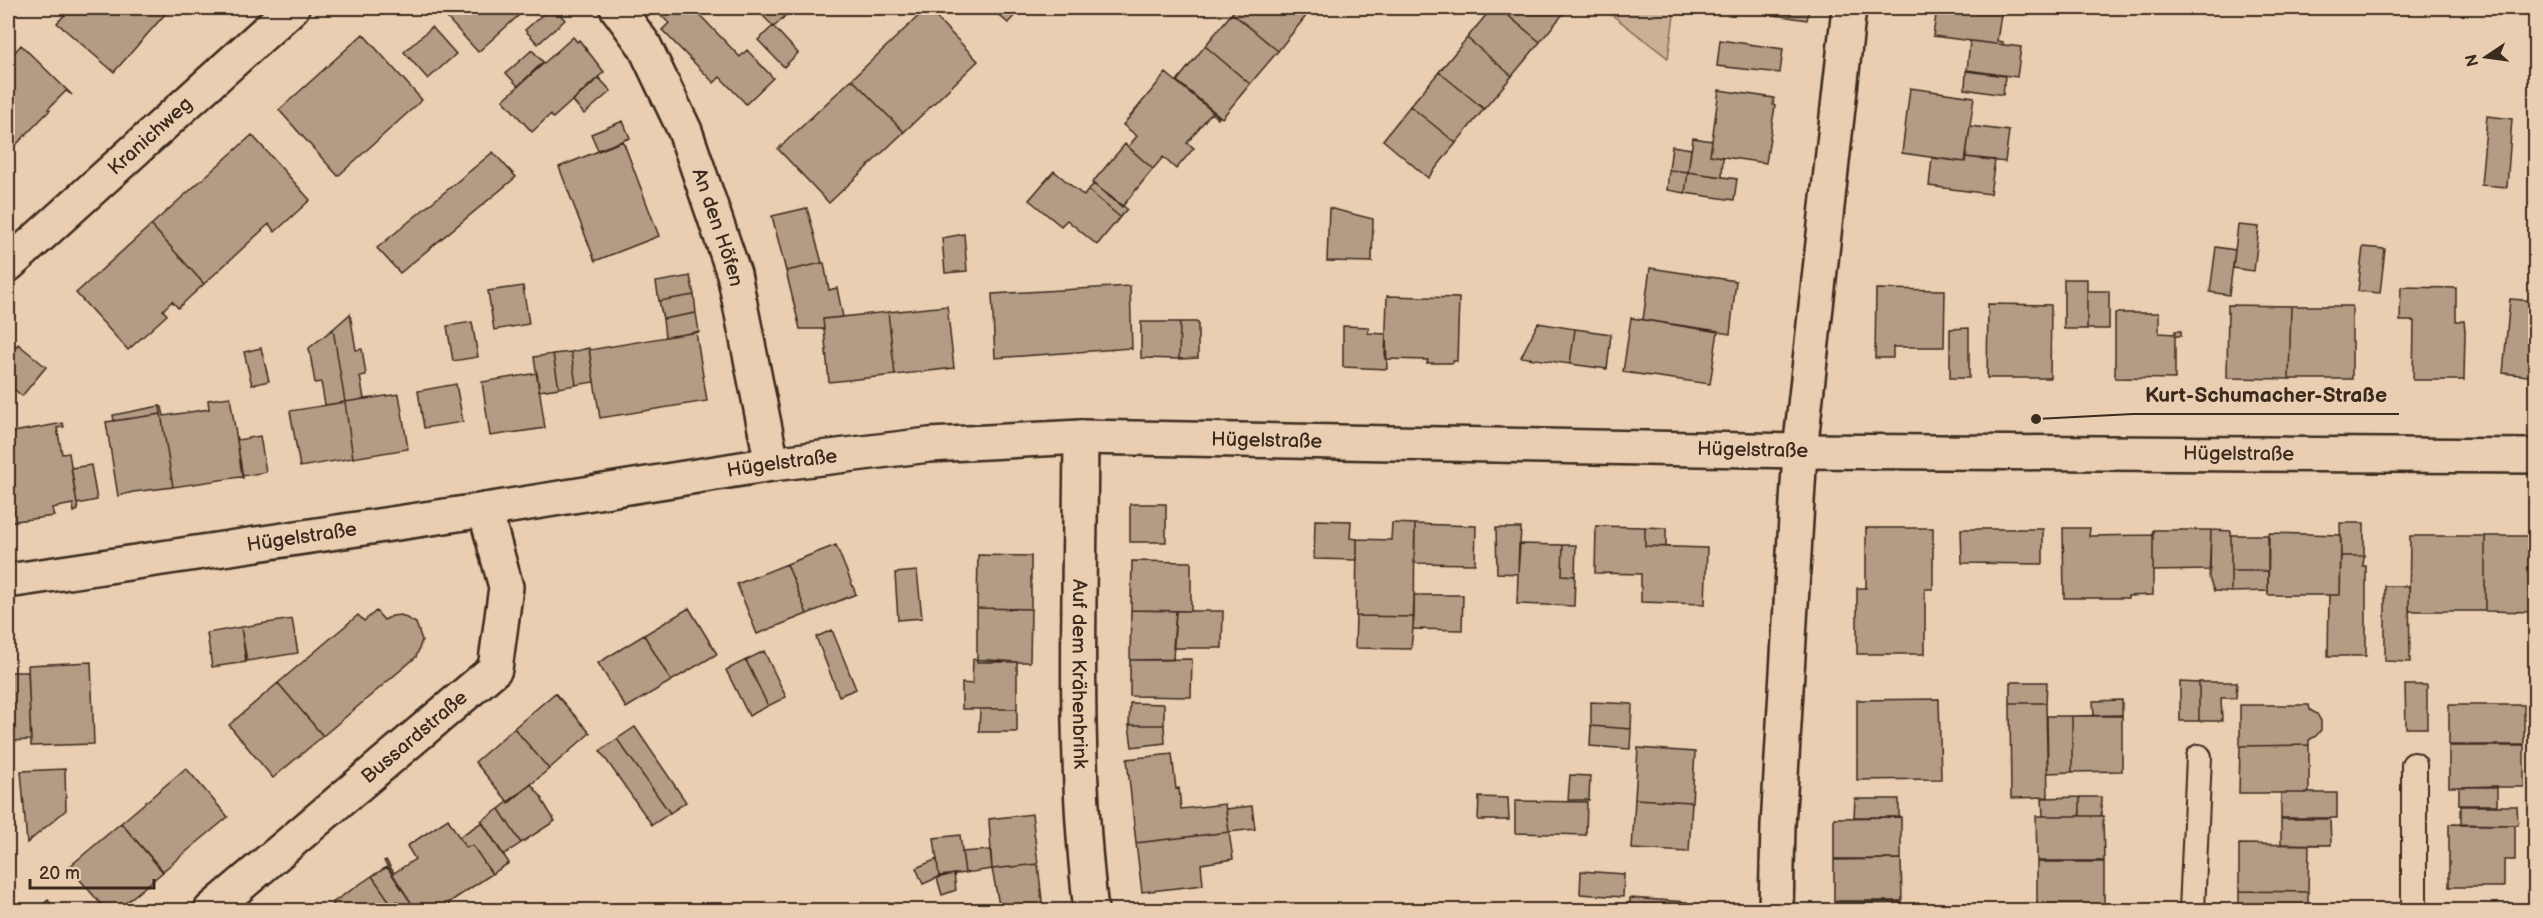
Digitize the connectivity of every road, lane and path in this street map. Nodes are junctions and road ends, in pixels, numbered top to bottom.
1 (292, 8) edge
2 (617, 8) edge
3 (1849, 8) edge
4 (8, 265) edge
5 (1081, 437) junction
6 (1800, 451) junction
7 (2535, 456) edge
8 (772, 464) junction
9 (485, 510) junction
10 (8, 581) edge
11 (2199, 757) dead end
12 (2414, 765) dead end
13 (211, 910) edge
14 (1091, 910) edge
15 (1776, 910) edge
16 (2192, 910) edge
17 (2414, 910) edge

1 - 4 street, Kranichweg
2 - 8 street, An den Höfen
3 - 6 street
5 - 6 street, Hügelstraße
5 - 8 street, Hügelstraße
5 - 14 street, Auf dem Krähenbrink
6 - 7 street, Hügelstraße
6 - 15 street
8 - 9 street, Hügelstraße
9 - 10 street, Hügelstraße
9 - 13 street, Bussardstraße
11 - 16 lane
12 - 17 lane

